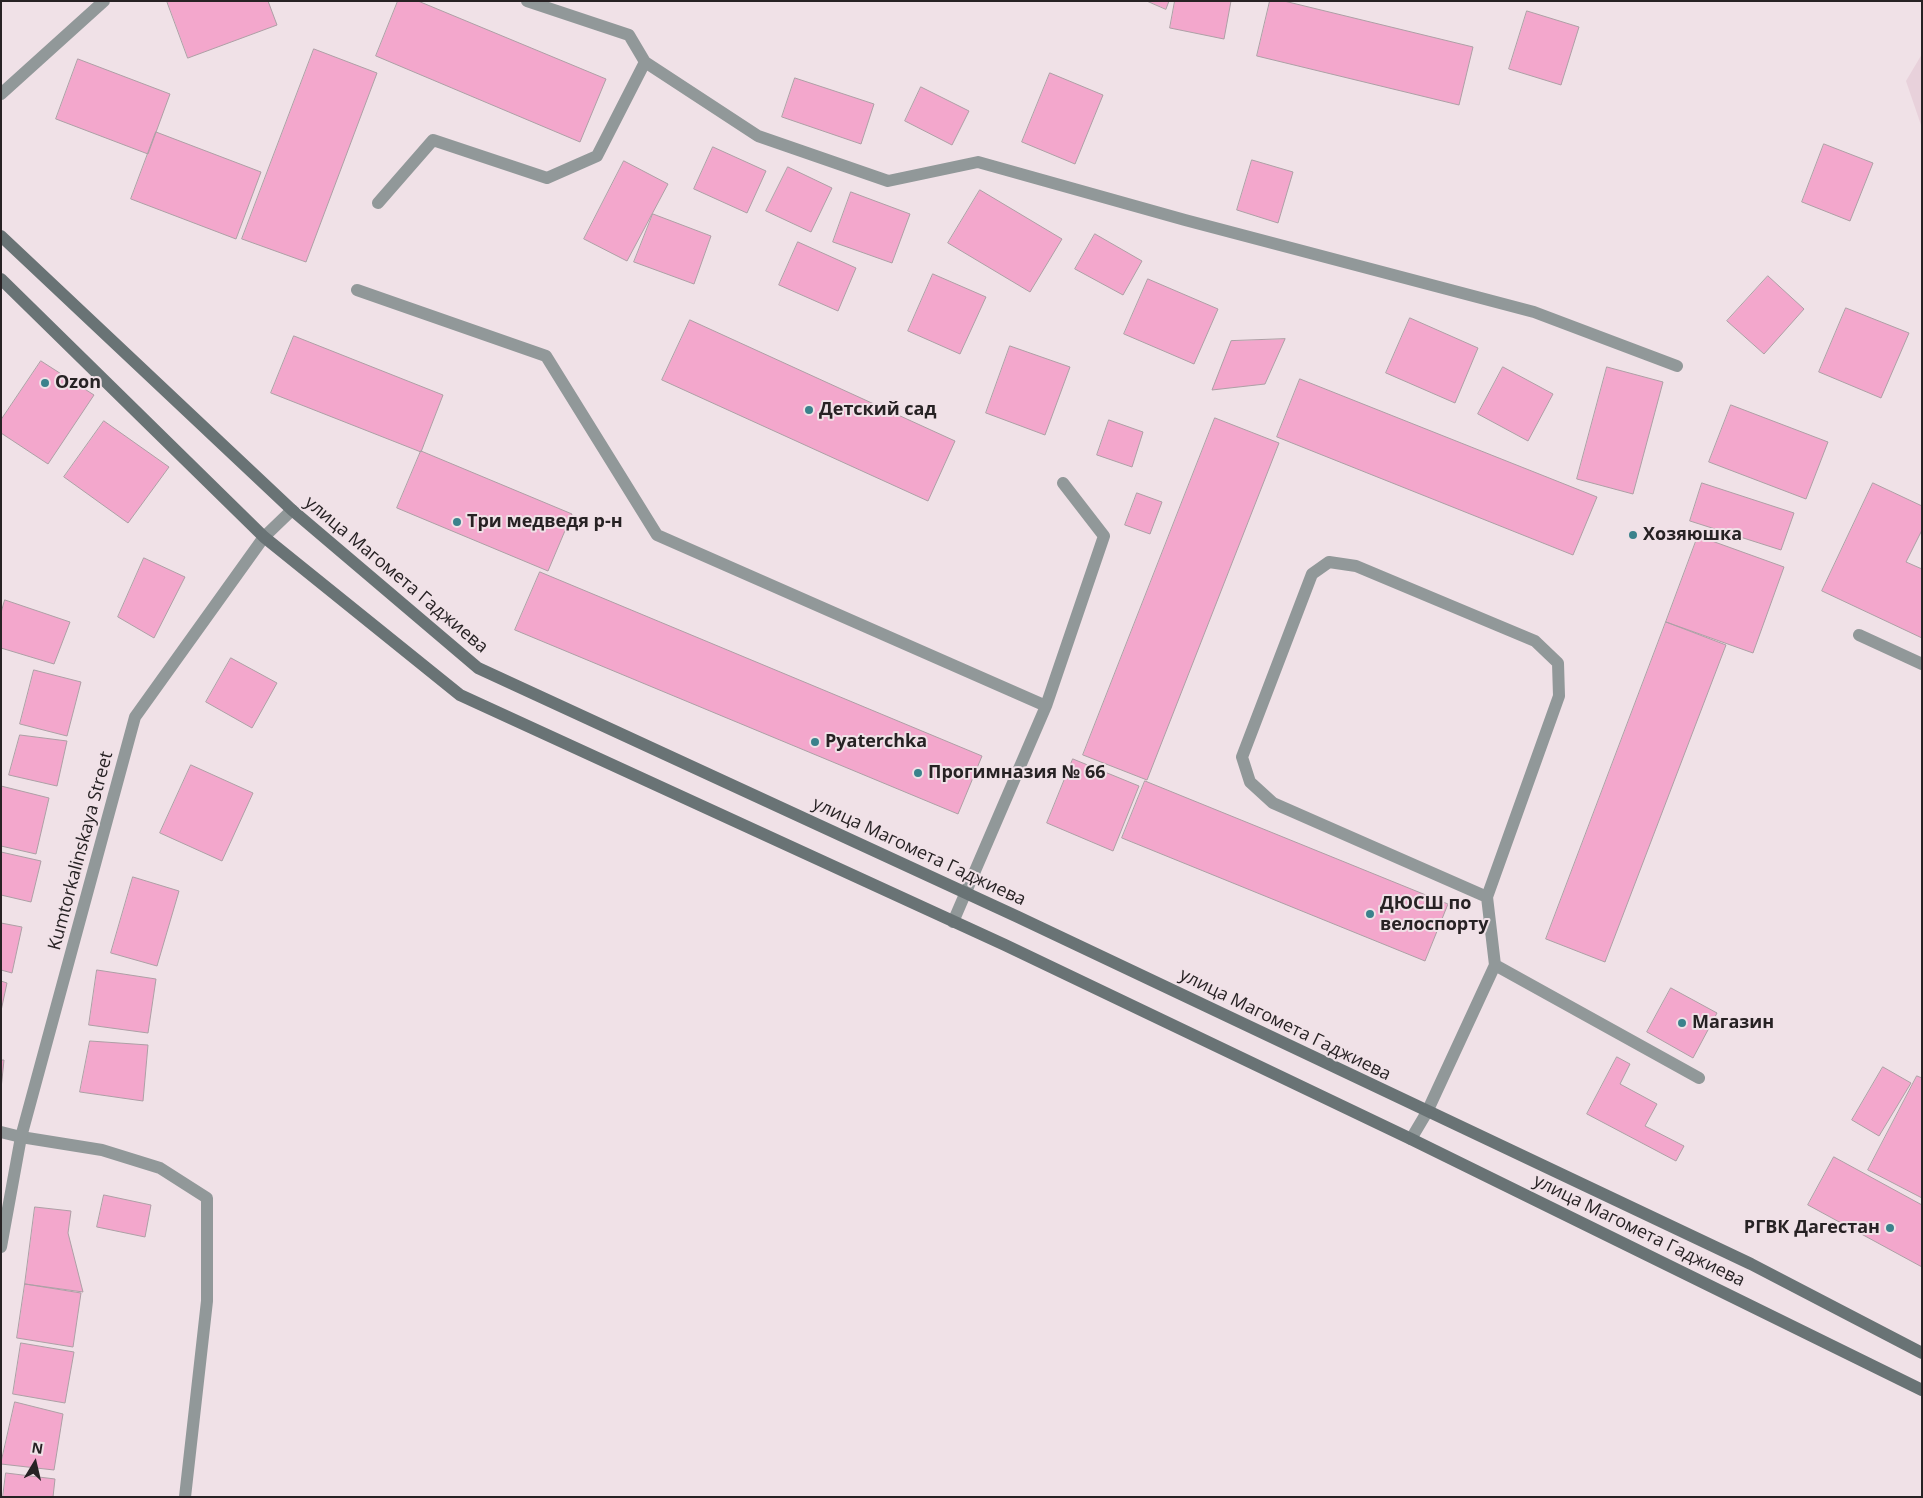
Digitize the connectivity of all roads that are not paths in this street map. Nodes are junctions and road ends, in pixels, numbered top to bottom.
1 (104, 1) edge
2 (526, 1) edge
3 (645, 62) junction
4 (1, 94) edge
5 (378, 203) dead end
6 (1, 236) edge
7 (1, 279) edge
8 (357, 290) dead end
9 (1677, 366) dead end
10 (1062, 483) dead end
11 (292, 510) junction
12 (264, 537) junction
13 (1859, 635) dead end
14 (1922, 664) edge
15 (1046, 706) junction
16 (966, 894) junction
17 (1487, 898) junction
18 (953, 922) junction
19 (1495, 965) junction
20 (1699, 1078) dead end
21 (1427, 1112) junction
22 (1, 1132) edge
23 (21, 1137) junction
24 (1411, 1139) junction
25 (1, 1247) edge
26 (1922, 1353) edge
27 (1922, 1390) edge
28 (185, 1497) edge

1 - 4 street
2 - 3 street
3 - 5 street
3 - 9 street
6 - 11 main road, улица Магомета Гаджиева
7 - 12 main road, улица Магомета Гаджиева
8 - 15 street
10 - 15 street
11 - 12 street, Kumtorkalinskaya Street
11 - 16 main road, улица Магомета Гаджиева
12 - 18 main road, улица Магомета Гаджиева
12 - 23 street, Kumtorkalinskaya Street
13 - 14 street
15 - 16 street
16 - 18 street
16 - 21 main road, улица Магомета Гаджиева
17 - 17 street
17 - 19 street
18 - 24 main road, улица Магомета Гаджиева
19 - 20 street
19 - 21 street
21 - 24 street
21 - 26 main road, улица Магомета Гаджиева
22 - 23 street
23 - 25 street, Kumtorkalinskaya Street
23 - 28 street
24 - 27 main road, улица Магомета Гаджиева

